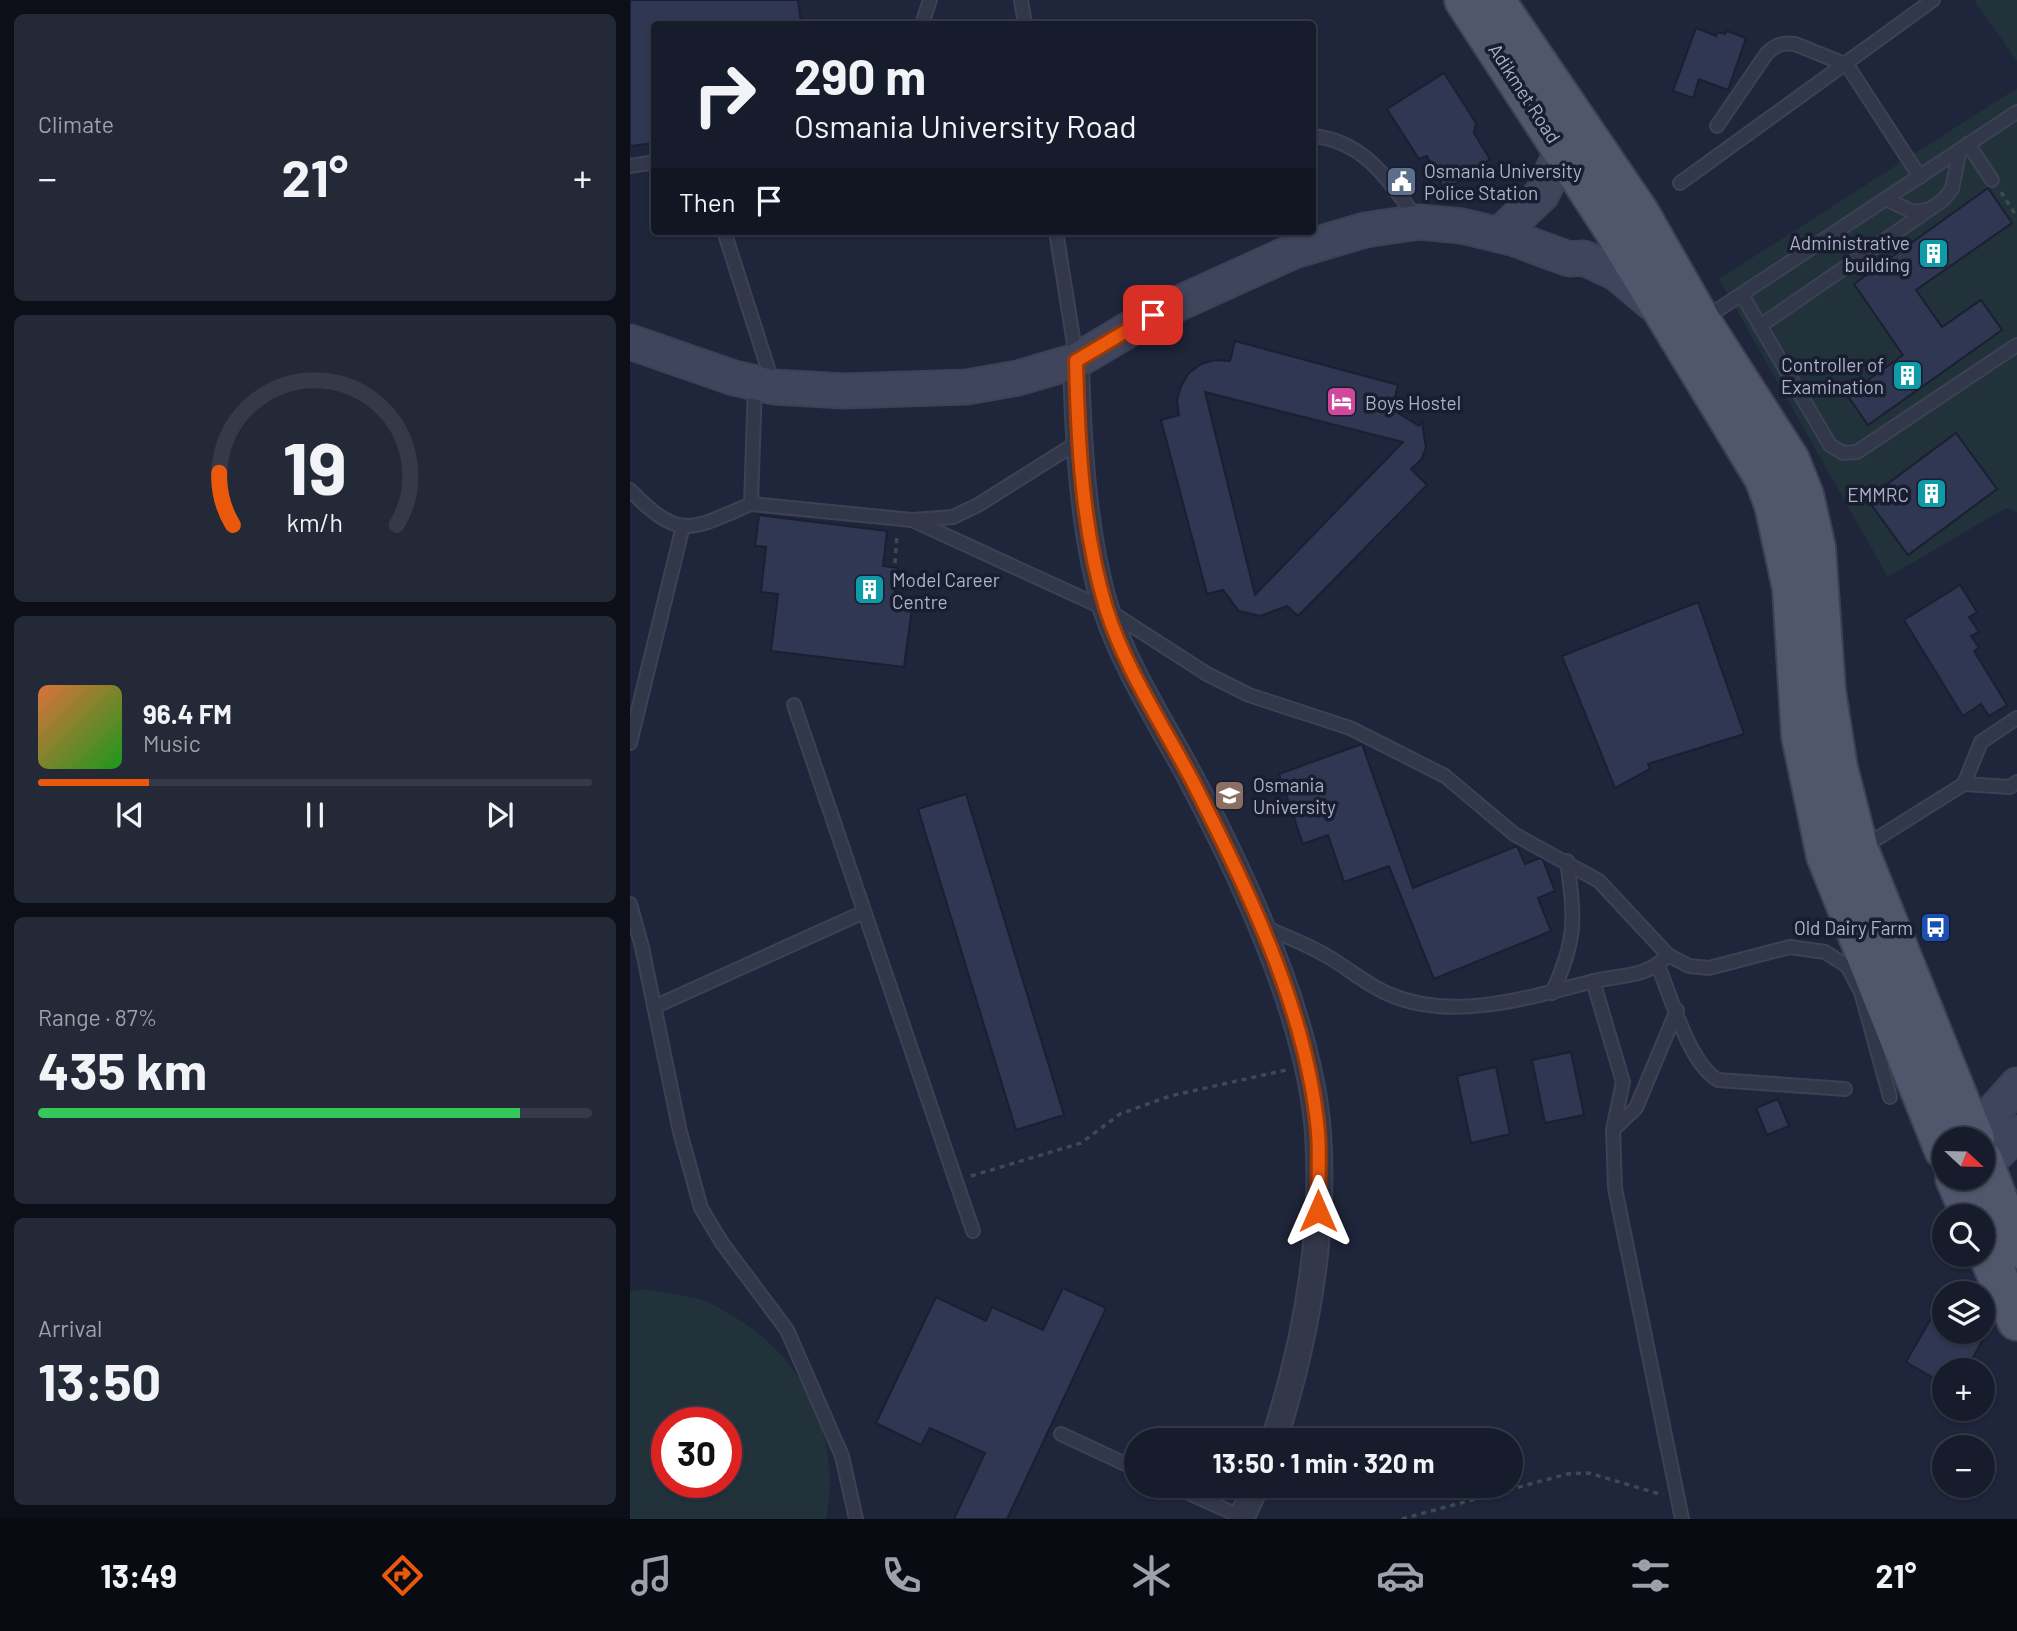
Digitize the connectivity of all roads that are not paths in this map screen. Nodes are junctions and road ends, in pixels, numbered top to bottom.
1 (930, 0) edge
2 (1021, 0) edge
3 (1464, 0) edge
4 (1495, 0) edge
5 (1934, 0) edge
6 (923, 21) edge
7 (1024, 21) edge
8 (1847, 65) junction
9 (2017, 111) edge
10 (1717, 127) dead end
11 (1316, 137) edge
12 (1964, 147) junction
13 (1562, 150) junction
14 (651, 162) edge
15 (630, 166) edge
16 (1920, 177) junction
17 (1680, 183) dead end
18 (1996, 185) road end
19 (1886, 199) junction
20 (1928, 209) junction
21 (1419, 222) junction
22 (725, 235) edge
23 (1057, 235) edge
24 (1499, 235) junction
25 (1742, 295) junction
26 (1688, 325) junction
27 (1760, 326) junction
28 (630, 342) edge
29 (2017, 345) edge
30 (1076, 361) junction
31 (764, 385) junction
32 (1078, 442) junction
33 (630, 490) edge
34 (751, 504) junction
35 (912, 520) junction
36 (683, 526) junction
37 (1106, 609) junction
38 (794, 705) dead end
39 (2017, 718) edge
40 (630, 743) edge
41 (2017, 782) edge
42 (1964, 784) junction
43 (1859, 850) junction
44 (1567, 862) junction
45 (630, 904) edge
46 (864, 912) junction
47 (1260, 925) junction
48 (1668, 955) junction
49 (1658, 966) junction
50 (1593, 981) junction
51 (1552, 993) junction
52 (654, 1007) junction
53 (1677, 1010) junction
54 (2017, 1085) edge
55 (1845, 1089) dead end
56 (1890, 1097) dead end
57 (1952, 1127) edge
58 (1957, 1127) edge
59 (1992, 1127) edge
60 (1613, 1130) junction
61 (2017, 1133) edge
62 (1995, 1148) edge
63 (1984, 1190) edge
64 (973, 1231) dead end
65 (2017, 1250) edge
66 (1993, 1267) edge
67 (2017, 1321) edge
68 (1278, 1428) edge
69 (1060, 1434) dead end
70 (1124, 1463) edge
71 (1198, 1498) edge
72 (1250, 1498) edge
73 (1241, 1518) edge
74 (856, 1519) edge
75 (1682, 1519) edge

1 - 6 lane
2 - 7 lane
3 - 13 main road, Adikmet Road
4 - 26 main road, Adikmet Road
5 - 8 lane
8 - 10 lane
8 - 16 lane
8 - 17 lane
9 - 12 lane
11 - 21 lane
12 - 16 lane
12 - 18 lane
12 - 20 lane
13 - 24 main road
13 - 26 main road, Adikmet Road
14 - 15 lane
16 - 19 lane
19 - 20 lane
19 - 25 lane
20 - 27 lane
21 - 24 main road
21 - 30 main road
22 - 31 lane
23 - 30 lane
24 - 26 main road
25 - 26 lane
25 - 27 lane
26 - 43 main road
26 - 57 main road
27 - 29 lane
28 - 31 main road
30 - 31 main road
30 - 32 street
31 - 34 lane
32 - 35 lane
32 - 37 street
33 - 36 lane
34 - 35 lane
34 - 36 lane
35 - 37 lane
36 - 40 lane
37 - 44 lane
37 - 47 street
38 - 46 lane
39 - 42 lane
41 - 42 lane
42 - 43 lane
43 - 58 main road
44 - 48 lane
44 - 51 lane
45 - 52 lane
46 - 52 lane
46 - 64 lane
47 - 51 lane
47 - 68 street
48 - 49 lane
48 - 56 lane
49 - 50 lane
49 - 53 lane
50 - 51 lane
50 - 60 lane
52 - 74 lane
53 - 55 lane
53 - 60 lane
54 - 59 main road
60 - 75 lane
61 - 62 main road
63 - 65 main road
66 - 67 main road
69 - 70 lane
71 - 73 lane
72 - 73 street

